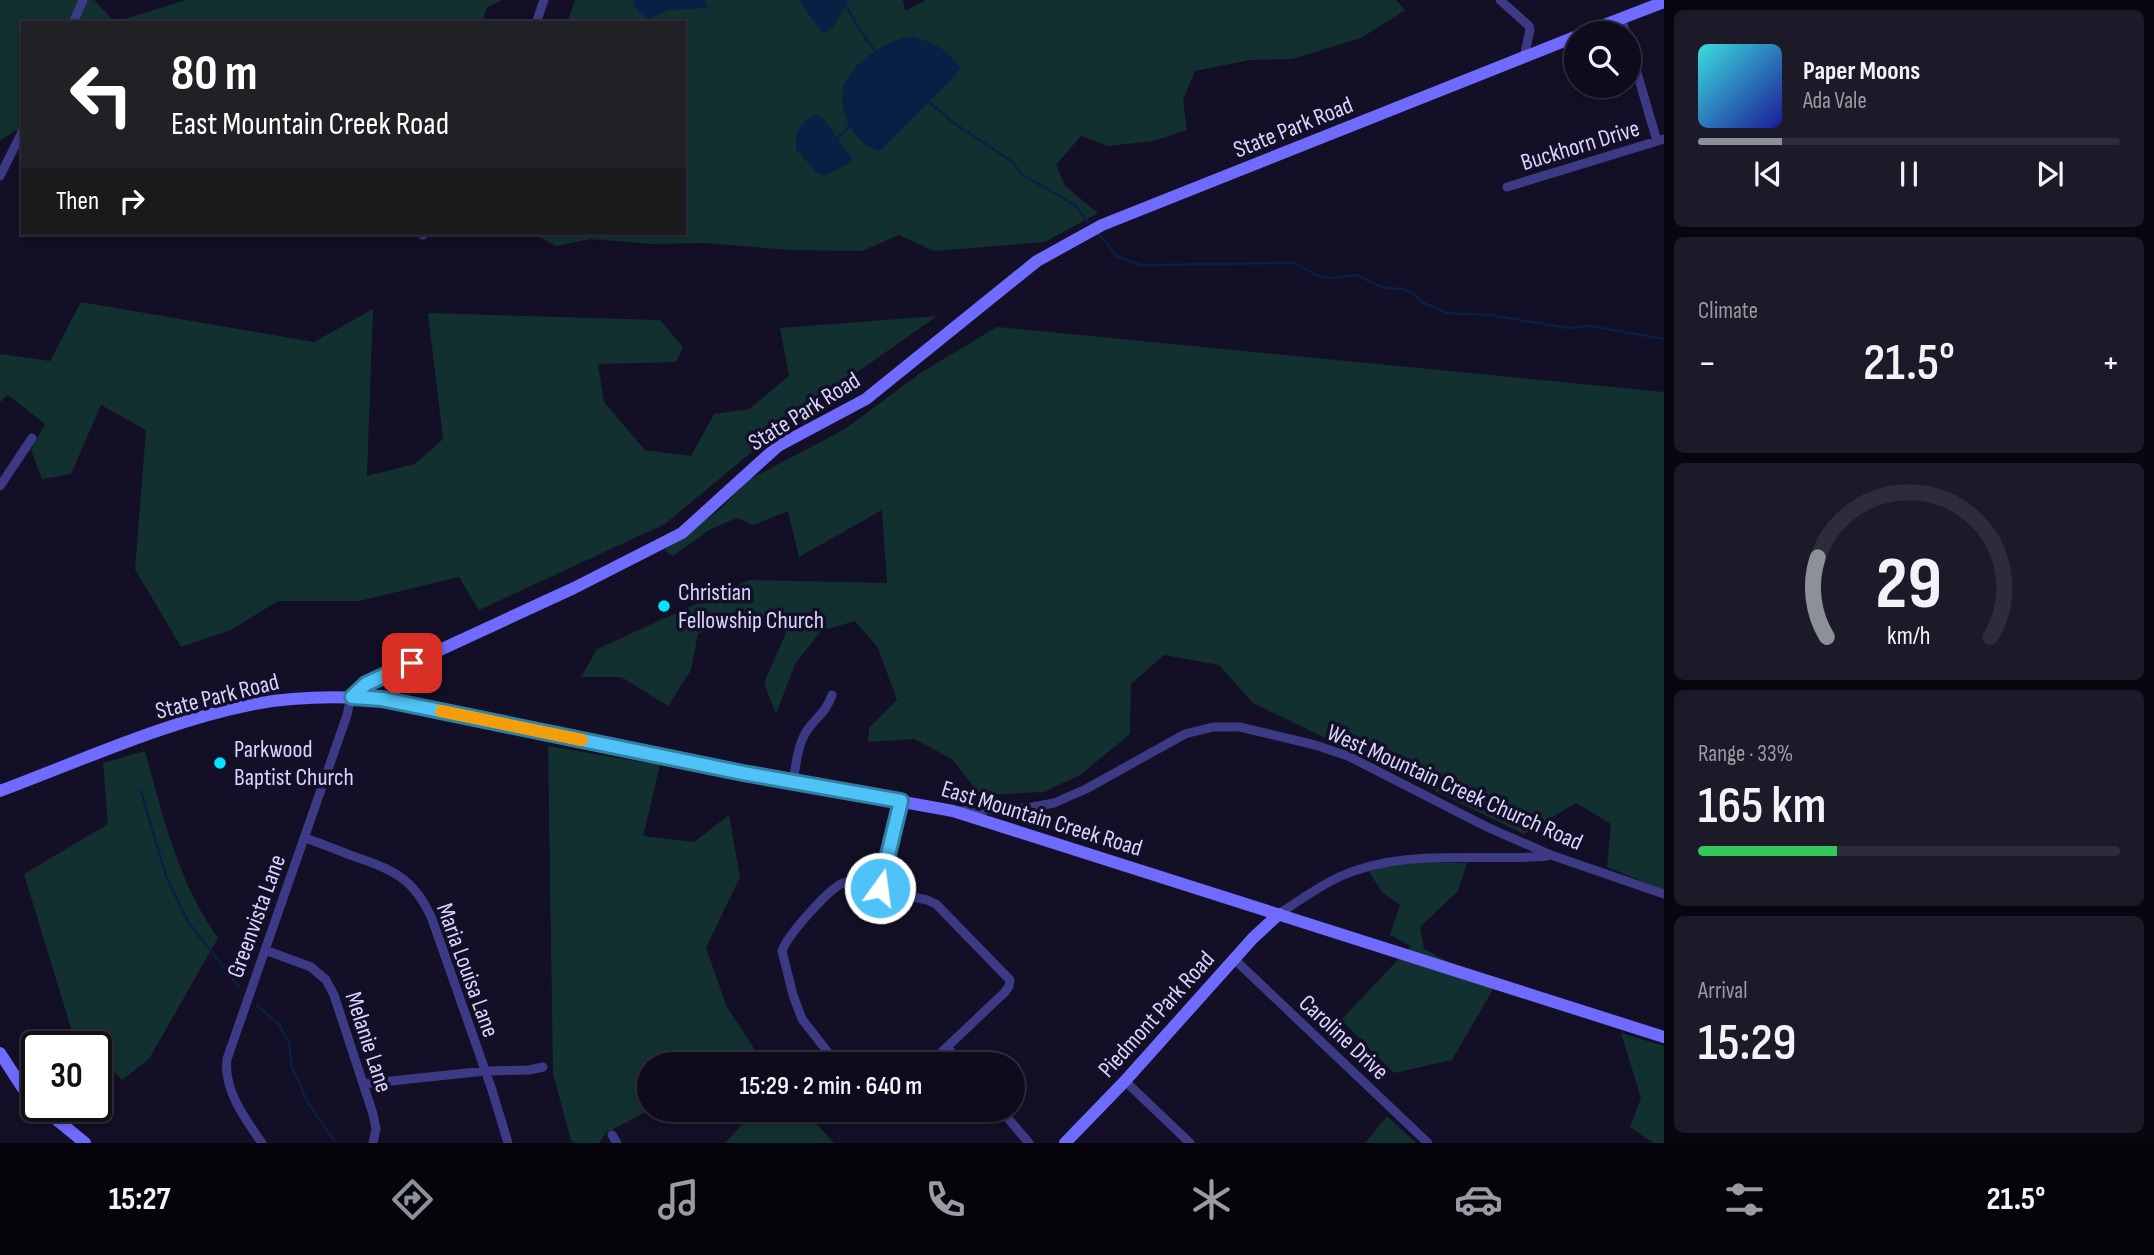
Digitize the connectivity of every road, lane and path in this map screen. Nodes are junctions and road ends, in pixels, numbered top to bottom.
1 (83, 0) edge
2 (544, 0) edge
3 (1500, 0) edge
4 (1664, 2) edge
5 (1621, 18) junction
6 (74, 21) edge
7 (537, 21) edge
8 (1613, 21) edge
9 (1622, 21) edge
10 (1564, 41) edge
11 (1524, 57) junction
12 (1641, 82) edge
13 (21, 134) edge
14 (1660, 140) edge
15 (0, 176) edge
16 (1507, 187) dead end
17 (32, 438) dead end
18 (0, 486) edge
19 (832, 695) dead end
20 (352, 697) junction
21 (793, 782) junction
22 (0, 791) edge
23 (901, 801) junction
24 (953, 811) junction
25 (304, 838) junction
26 (1551, 855) junction
27 (880, 888) junction
28 (1664, 894) edge
29 (1279, 914) junction
30 (265, 950) junction
31 (1234, 959) junction
32 (1664, 1037) edge
33 (947, 1047) junction
34 (827, 1052) edge
35 (942, 1052) edge
36 (951, 1052) edge
37 (0, 1053) edge
38 (543, 1067) dead end
39 (4, 1070) edge
40 (485, 1071) junction
41 (1125, 1081) junction
42 (363, 1084) junction
43 (21, 1087) edge
44 (60, 1122) edge
45 (1011, 1122) edge
46 (85, 1143) edge
47 (262, 1143) edge
48 (373, 1143) edge
49 (508, 1143) edge
50 (1029, 1143) edge
51 (1065, 1143) edge
52 (1189, 1143) edge
53 (1428, 1143) edge

1 - 6 street
2 - 7 street
3 - 11 street
4 - 5 street
5 - 8 street
5 - 9 street
10 - 11 street, State Park Road
11 - 20 street, State Park Road
12 - 14 street
13 - 15 street
14 - 16 street, Buckhorn Drive
17 - 18 street
19 - 21 street
20 - 21 street, East Mountain Creek Road
20 - 22 street, State Park Road
20 - 25 street, Greenvista Lane
21 - 23 street, East Mountain Creek Road
23 - 24 street, East Mountain Creek Road
23 - 27 street
24 - 26 street, West Mountain Creek Church Road
24 - 29 street, East Mountain Creek Road
25 - 30 street, Greenvista Lane
25 - 40 street, Maria Louisa Lane
26 - 28 street, West Mountain Creek Church Road
26 - 29 street
27 - 33 street
27 - 34 street
29 - 31 street, Piedmont Park Road
29 - 32 street, East Mountain Creek Road
30 - 42 street, Melanie Lane
30 - 47 street, Greenvista Lane
31 - 41 street, Piedmont Park Road
31 - 53 street, Caroline Drive
33 - 35 street
33 - 36 street
37 - 39 street
38 - 40 street
39 - 43 street
40 - 42 street
40 - 49 street, Maria Louisa Lane
41 - 51 street, Piedmont Park Road
41 - 52 street
42 - 48 street, Melanie Lane
44 - 46 street
45 - 50 street

